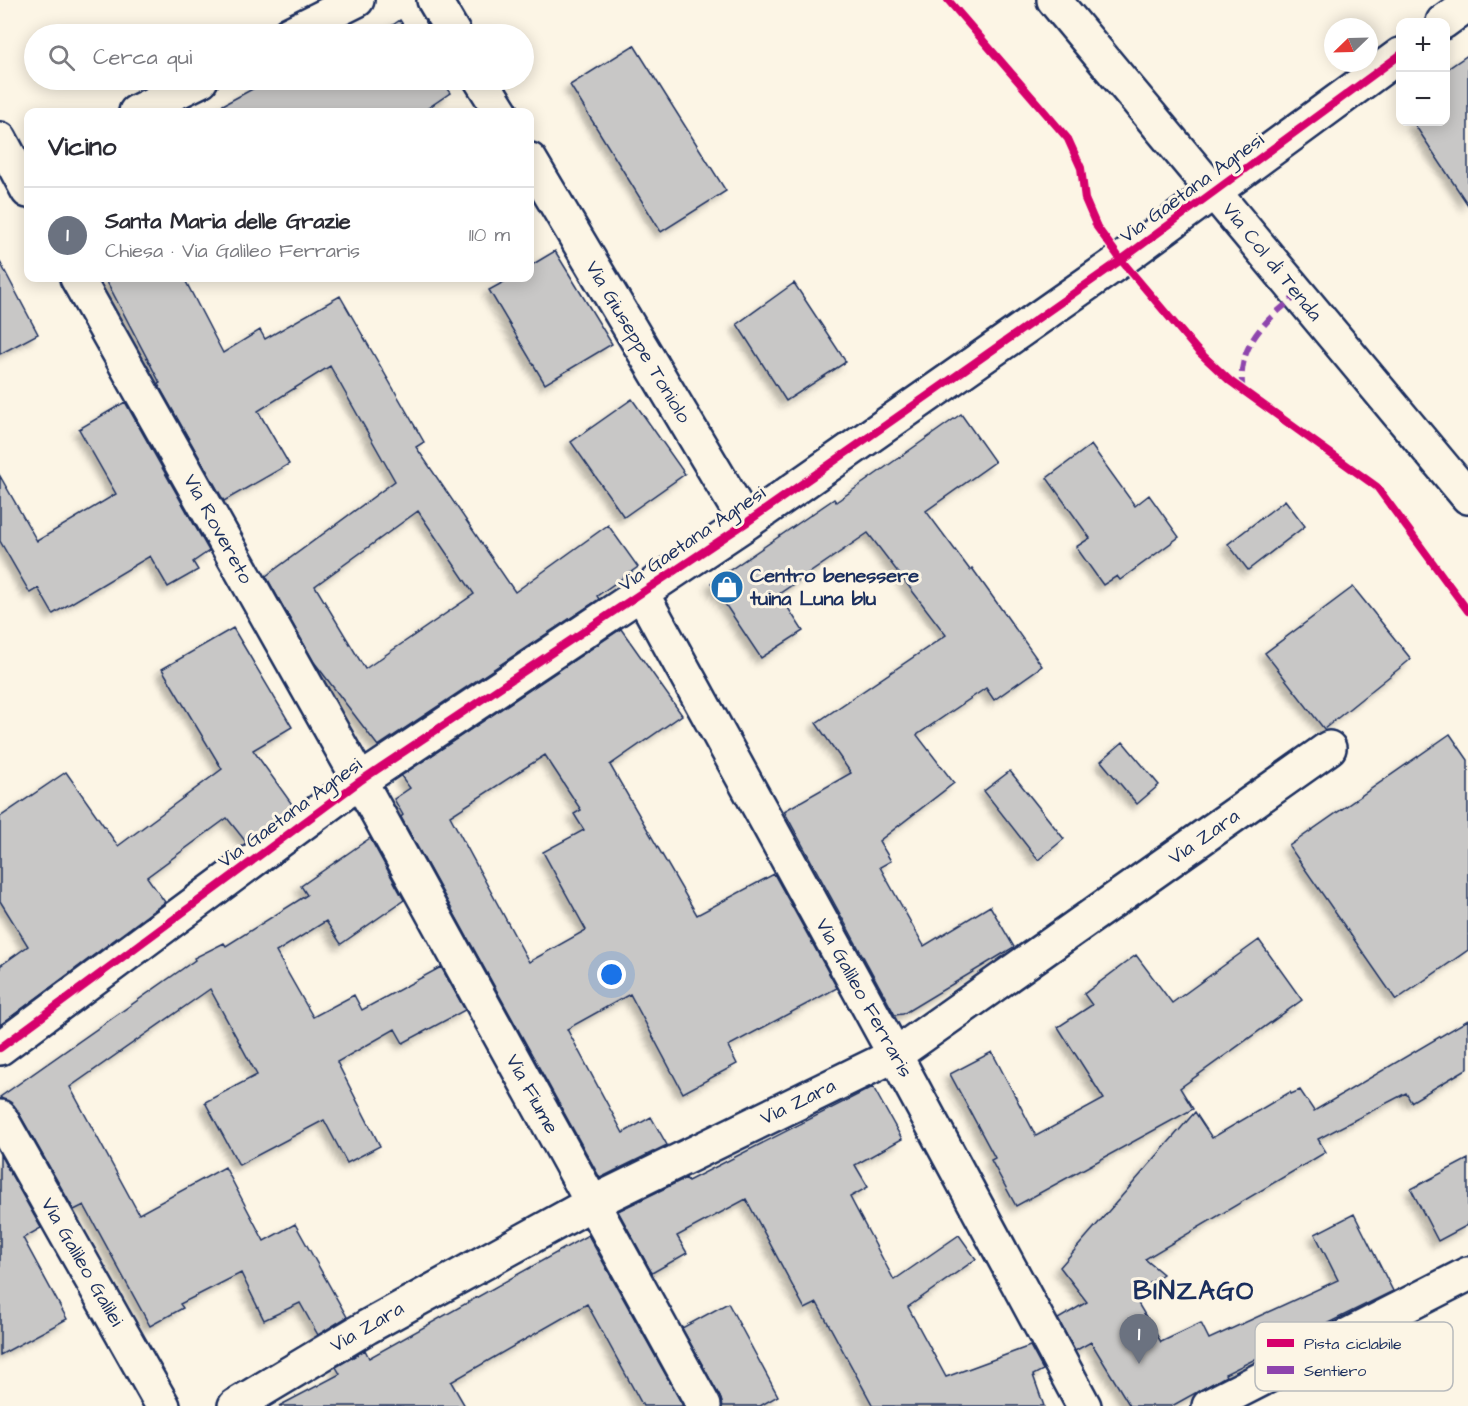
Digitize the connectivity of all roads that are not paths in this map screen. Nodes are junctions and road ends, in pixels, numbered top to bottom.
1 (357, 0) edge
2 (434, 0) edge
3 (1054, 0) edge
4 (1468, 4) edge
5 (1449, 18) edge
6 (309, 24) edge
7 (448, 24) edge
8 (1396, 59) edge
9 (181, 90) edge
10 (487, 90) edge
11 (144, 108) edge
12 (498, 108) edge
13 (0, 139) edge
14 (534, 167) edge
15 (19, 178) edge
16 (1215, 191) junction
17 (79, 282) edge
18 (1468, 497) edge
19 (746, 523) junction
20 (641, 592) junction
21 (1329, 748) dead end
22 (360, 781) junction
23 (0, 1048) edge
24 (895, 1055) junction
25 (0, 1118) edge
26 (592, 1203) junction
27 (1468, 1274) edge
28 (1374, 1322) edge
29 (1255, 1383) edge
30 (164, 1406) edge
31 (236, 1406) edge
32 (704, 1406) edge
33 (1084, 1406) edge
34 (1209, 1406) edge

1 - 6 street
2 - 7 street
3 - 16 street, Via Col di Tenda
4 - 5 street
8 - 16 street, Via Gaetana Agnesi
9 - 11 street
10 - 12 street
13 - 15 street
14 - 19 street, Via Giuseppe Toniolo
16 - 18 street, Via Col di Tenda
16 - 19 street, Via Gaetana Agnesi
17 - 22 street, Via Rovereto
19 - 20 street, Via Gaetana Agnesi
20 - 22 street, Via Gaetana Agnesi
20 - 24 street, Via Galileo Ferraris
21 - 24 street, Via Zara
22 - 23 street, Via Gaetana Agnesi
22 - 26 street, Via Fiume
24 - 26 street, Via Zara
24 - 33 street, Via Galileo Ferraris
25 - 30 street, Via Galileo Galilei
26 - 31 street, Via Zara
26 - 32 street, Via Fiume
27 - 28 street
29 - 34 street

